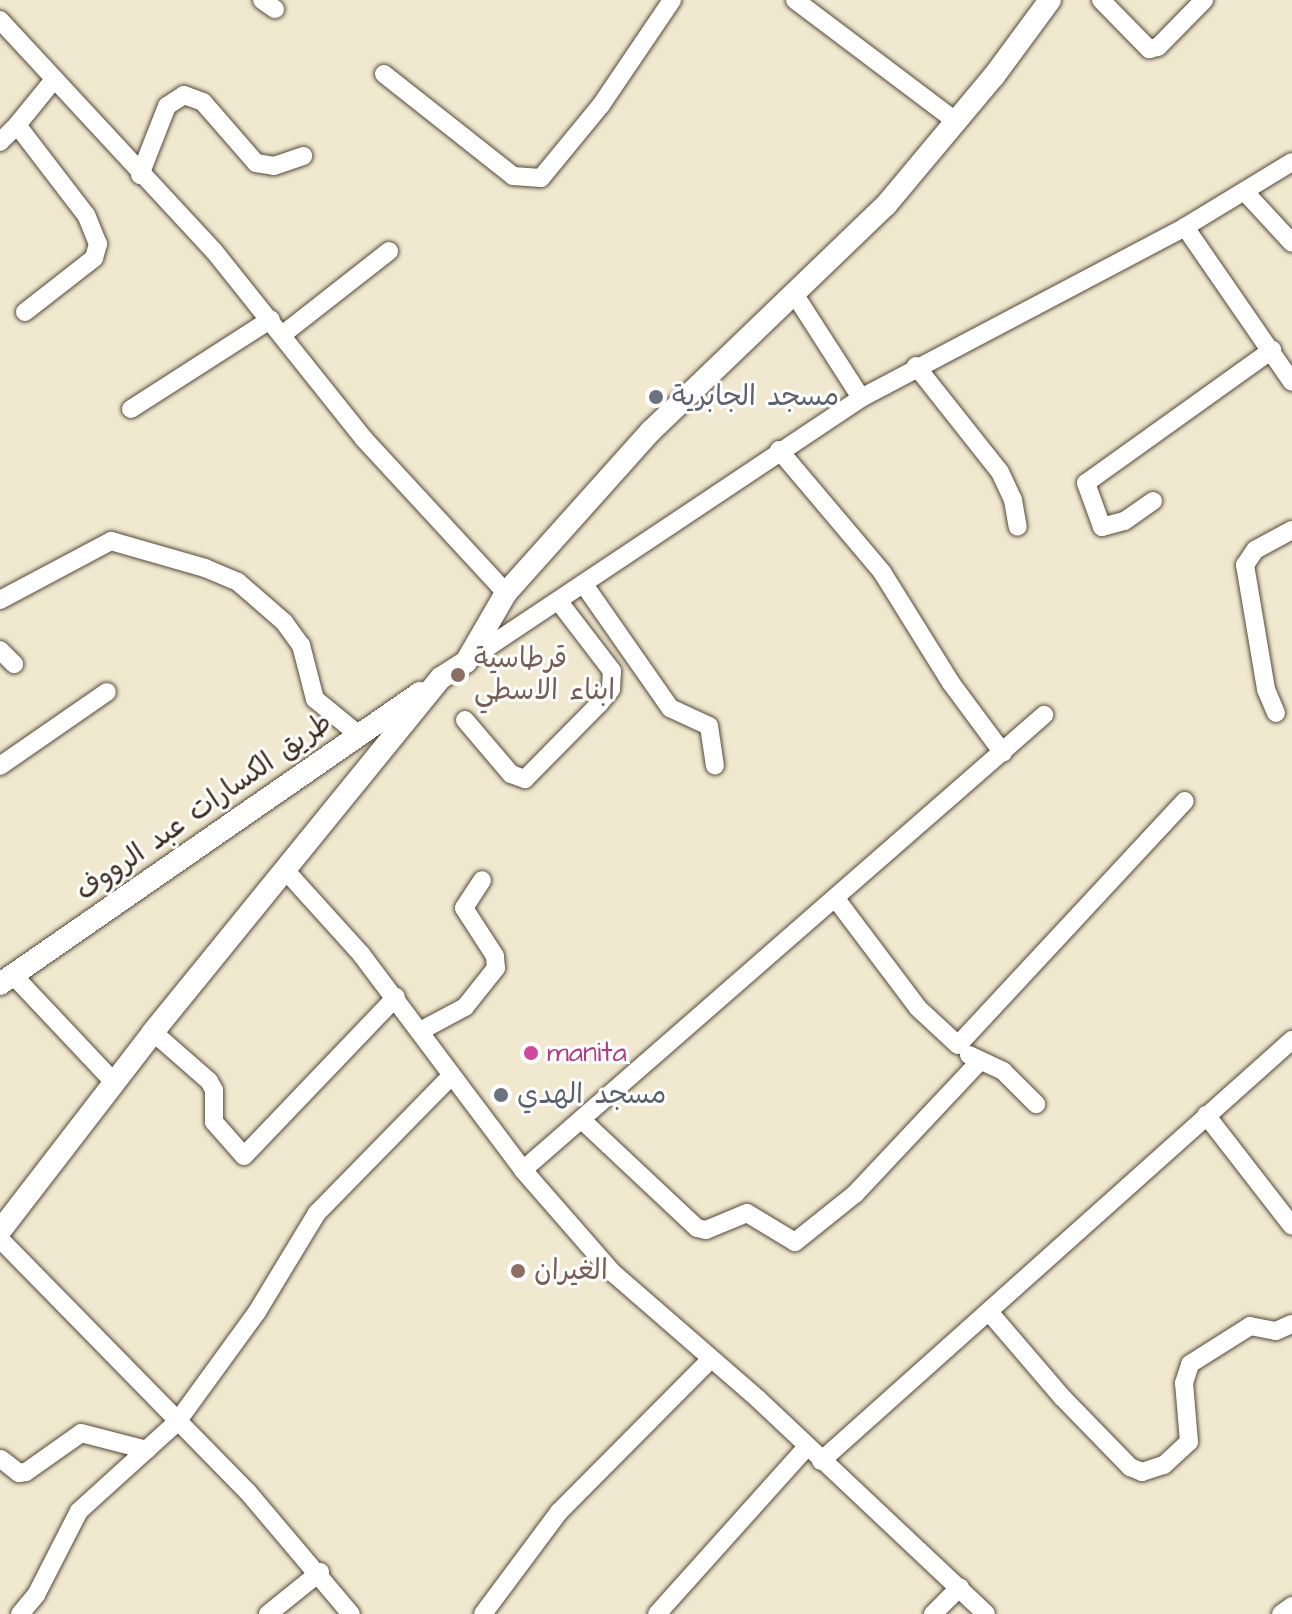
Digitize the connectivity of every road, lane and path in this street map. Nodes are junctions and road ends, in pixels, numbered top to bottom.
1 (672, 0) edge
2 (795, 0) edge
3 (1050, 0) edge
4 (1101, 0) edge
5 (1204, 0) edge
6 (0, 20) edge
7 (384, 74) dead end
8 (52, 82) junction
9 (957, 122) junction
10 (17, 125) junction
11 (0, 142) edge
12 (303, 156) dead end
13 (1292, 162) edge
14 (140, 175) junction
15 (1245, 192) junction
16 (1185, 227) junction
17 (1292, 243) edge
18 (389, 251) dead end
19 (795, 295) junction
20 (25, 312) dead end
21 (271, 319) junction
22 (282, 335) junction
23 (1272, 350) junction
24 (916, 366) junction
25 (1292, 382) edge
26 (861, 398) junction
27 (131, 409) dead end
28 (779, 450) junction
29 (1153, 501) dead end
30 (1018, 527) dead end
31 (1292, 530) edge
32 (585, 586) junction
33 (506, 593) junction
34 (0, 600) edge
35 (560, 603) junction
36 (0, 650) edge
37 (466, 662) junction
38 (14, 664) dead end
39 (441, 678) junction
40 (107, 692) dead end
41 (1276, 713) dead end
42 (1044, 715) dead end
43 (465, 720) dead end
44 (360, 736) junction
45 (1003, 753) junction
46 (0, 766) edge
47 (715, 766) dead end
48 (1185, 801) dead end
49 (286, 871) junction
50 (482, 880) dead end
51 (836, 899) junction
52 (7, 979) edge
53 (396, 997) junction
54 (422, 1030) junction
55 (153, 1032) junction
56 (1292, 1040) edge
57 (958, 1045) junction
58 (979, 1062) junction
59 (451, 1076) junction
60 (114, 1082) junction
61 (1036, 1104) dead end
62 (1206, 1115) junction
63 (583, 1121) junction
64 (523, 1170) junction
65 (1292, 1226) edge
66 (0, 1231) edge
67 (0, 1239) edge
68 (990, 1313) junction
69 (1292, 1324) edge
70 (710, 1360) junction
71 (177, 1422) junction
72 (806, 1448) junction
73 (147, 1450) junction
74 (1, 1459) edge
75 (821, 1461) junction
76 (320, 1572) junction
77 (960, 1587) junction
78 (1292, 1606) edge
79 (20, 1614) edge
80 (268, 1614) edge
81 (351, 1614) edge
82 (483, 1614) edge
83 (657, 1614) edge
84 (933, 1614) edge
85 (986, 1614) edge
86 (1281, 1614) edge

1 - 7 street
2 - 9 street
3 - 9 main road
4 - 5 street
6 - 8 street
8 - 10 street
8 - 14 street
9 - 19 main road
10 - 11 street
10 - 20 street
12 - 14 street
13 - 15 street
14 - 21 street
15 - 16 street
15 - 17 street
16 - 23 street
16 - 24 street
18 - 22 street
19 - 26 street
19 - 33 main road
21 - 22 street
21 - 27 street
22 - 33 street
23 - 25 street
23 - 29 street
24 - 26 street
24 - 30 street
26 - 28 street
28 - 32 street
28 - 45 street
31 - 41 street
32 - 35 street
32 - 47 street
33 - 37 main road
34 - 44 street
35 - 37 street
35 - 43 street
36 - 38 street
37 - 39 main road, طريق الكسارات عبد الرووف
39 - 44 main road, طريق الكسارات عبد الرووف
39 - 49 main road
40 - 46 street
42 - 45 street
44 - 52 main road, طريق الكسارات عبد الرووف
45 - 51 street
48 - 57 street
49 - 53 street
49 - 55 main road
50 - 54 street
51 - 57 street
51 - 63 street
52 - 60 street
53 - 54 street
53 - 55 street
54 - 59 street
55 - 60 main road
56 - 62 street
57 - 58 street
58 - 61 street
58 - 63 street
59 - 64 street
59 - 71 street
60 - 66 main road
62 - 65 street
62 - 68 street
63 - 64 street
64 - 70 street
67 - 71 street
68 - 69 street
68 - 75 street
70 - 72 street
70 - 82 street
71 - 73 street
71 - 76 street
72 - 75 street
72 - 83 street
73 - 74 street
73 - 79 street
75 - 77 street
76 - 80 street
76 - 81 street
77 - 84 street
77 - 85 street
78 - 86 street

